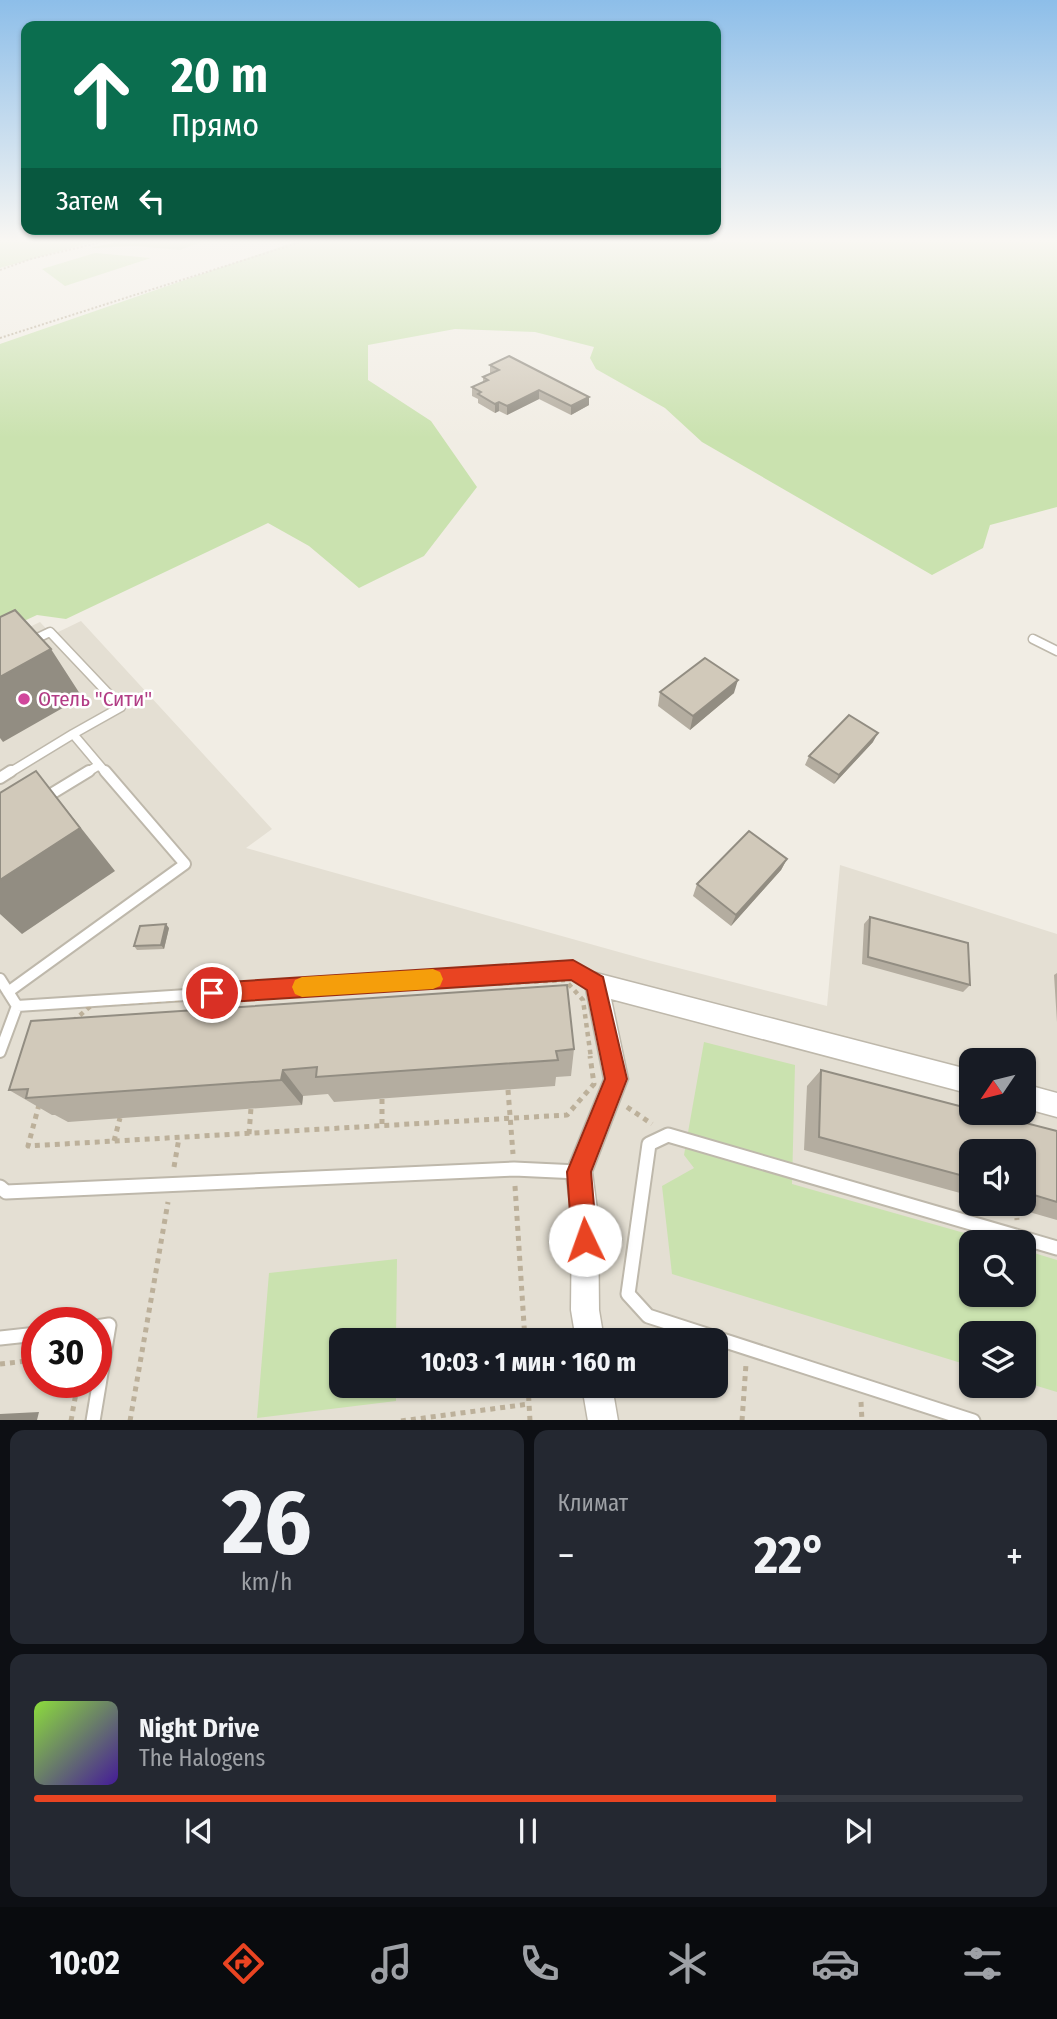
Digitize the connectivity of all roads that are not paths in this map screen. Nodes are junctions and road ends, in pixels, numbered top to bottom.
1 (1033, 639) dead end
2 (20, 647) edge
3 (1057, 651) edge
4 (73, 734) junction
5 (99, 765) junction
6 (0, 778) edge
7 (33, 805) edge
8 (0, 979) edge
9 (596, 984) junction
10 (8, 992) junction
11 (17, 1006) junction
12 (0, 1052) edge
13 (959, 1079) edge
14 (1036, 1099) edge
15 (1057, 1105) edge
16 (579, 1172) junction
17 (0, 1187) edge
18 (1057, 1248) edge
19 (588, 1328) edge
20 (21, 1336) edge
21 (0, 1338) edge
22 (97, 1398) edge
23 (599, 1398) edge
24 (93, 1420) edge
25 (603, 1420) edge
26 (974, 1420) edge

1 - 3 lane
2 - 4 lane
4 - 5 lane
4 - 6 lane
5 - 7 lane
5 - 10 lane
8 - 10 lane
9 - 11 lane
9 - 13 street
9 - 16 street
10 - 11 lane
11 - 12 lane
14 - 15 street
16 - 17 lane
16 - 19 street
18 - 26 lane
20 - 21 lane
22 - 24 lane
23 - 25 street

